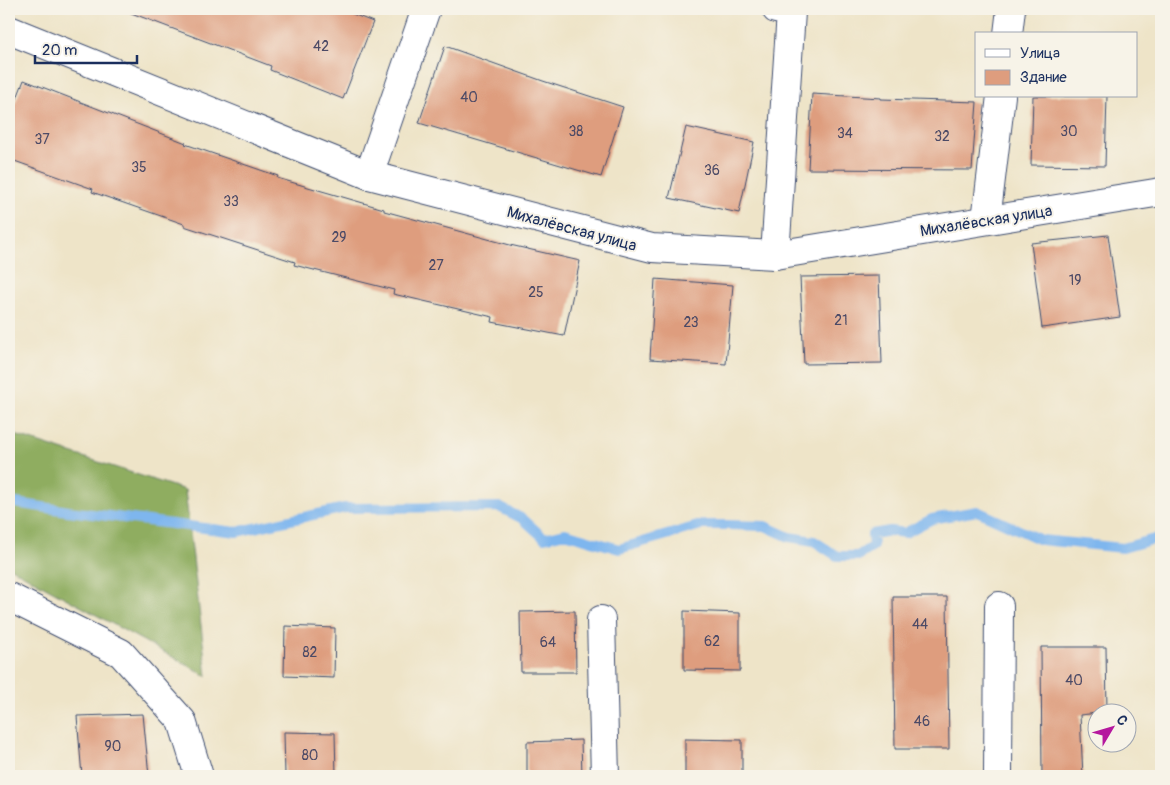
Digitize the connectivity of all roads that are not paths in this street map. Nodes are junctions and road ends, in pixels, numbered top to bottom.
1 (426, 9) edge
2 (1011, 9) edge
3 (784, 10) edge
4 (9, 30) edge
5 (1008, 32) edge
6 (1001, 98) edge
7 (369, 175) junction
8 (1161, 192) edge
9 (986, 220) junction
10 (775, 255) junction
11 (9, 597) edge
12 (1000, 606) dead end
13 (601, 620) dead end
14 (199, 776) edge
15 (605, 776) edge
16 (998, 776) edge

1 - 7 street
2 - 5 street
3 - 10 street
4 - 7 street, Михалёвская улица
6 - 9 street
7 - 10 street, Михалёвская улица
8 - 9 street, Михалёвская улица
9 - 10 street, Михалёвская улица
11 - 14 street
12 - 16 street
13 - 15 street

